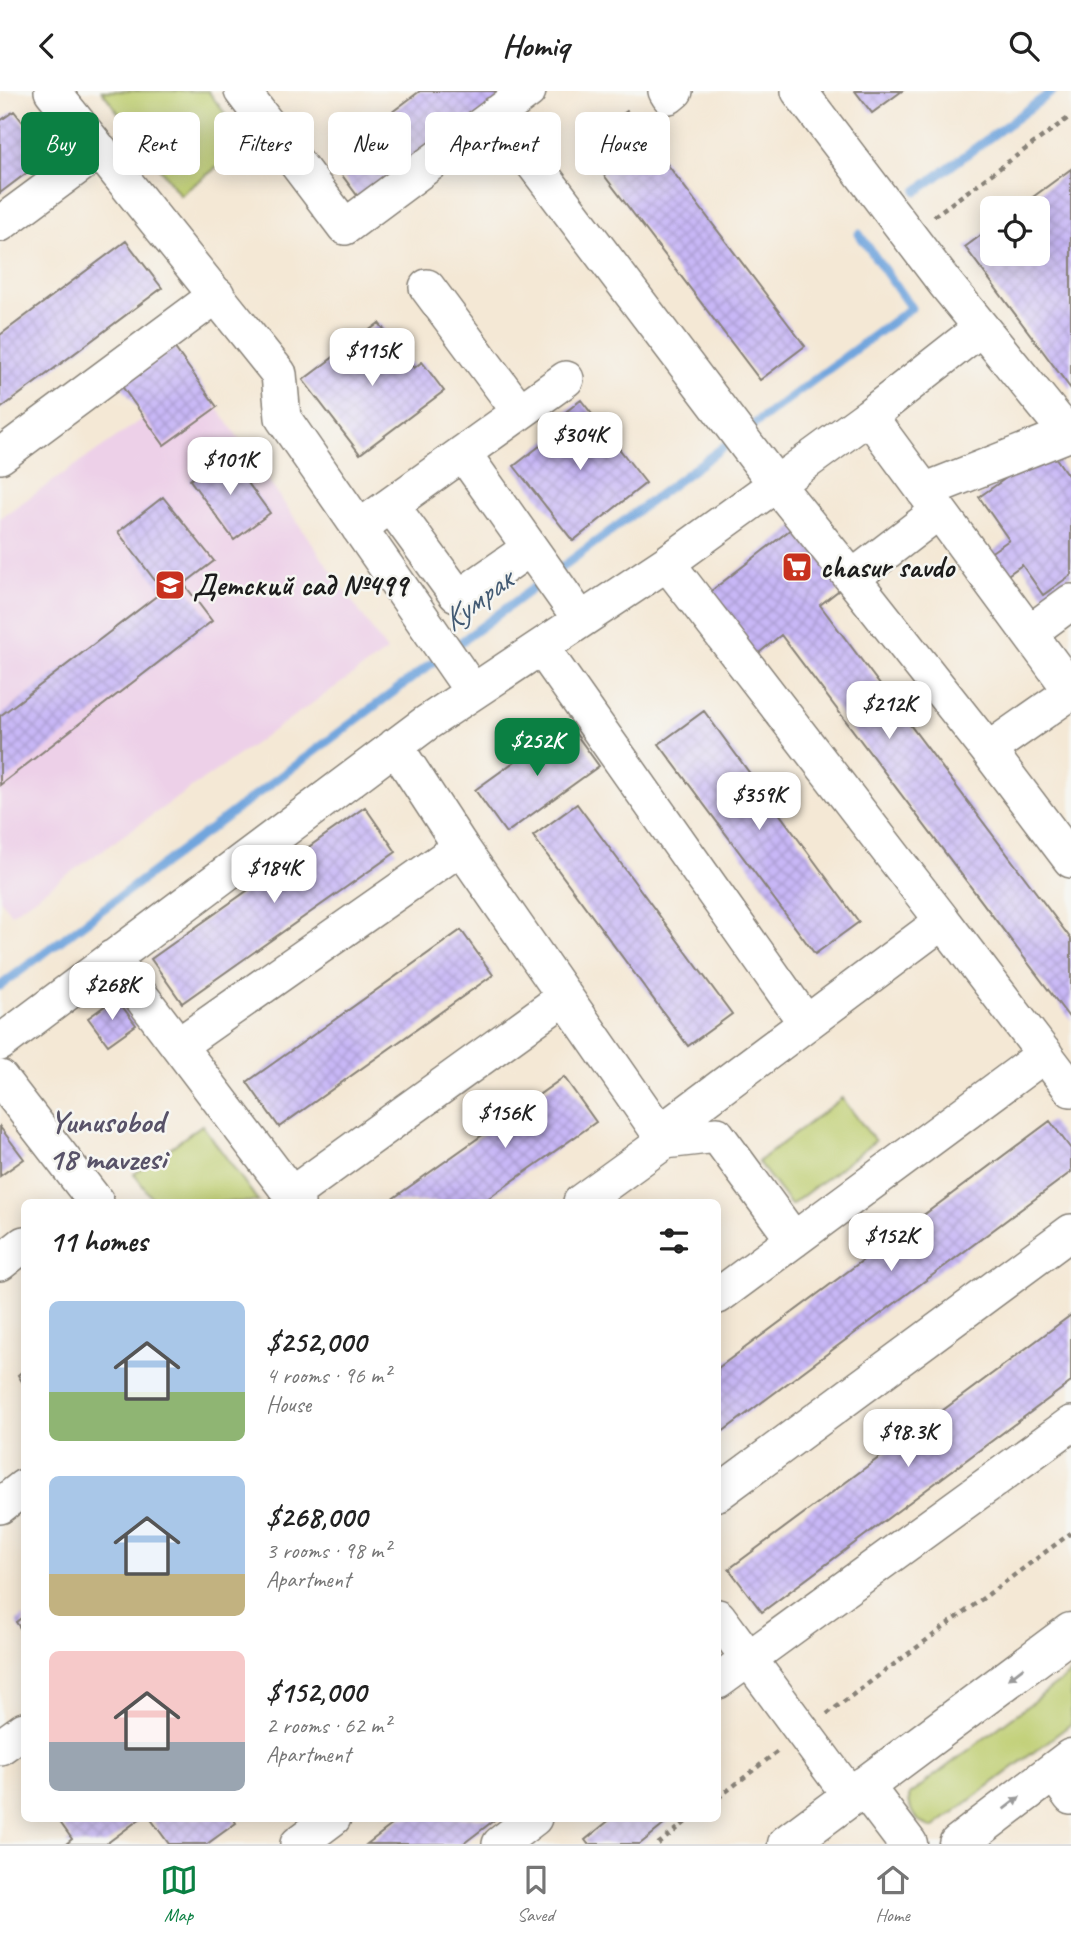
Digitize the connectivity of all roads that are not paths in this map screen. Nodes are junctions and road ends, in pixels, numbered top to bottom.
1 (52, 91) edge
2 (242, 91) edge
3 (528, 91) edge
4 (666, 91) edge
5 (675, 91) edge
6 (799, 91) edge
7 (499, 112) edge
8 (100, 150) junction
9 (425, 167) edge
10 (542, 175) edge
11 (0, 224) edge
12 (427, 287) dead end
13 (216, 295) junction
14 (982, 328) junction
15 (566, 379) dead end
16 (520, 412) junction
17 (869, 416) junction
18 (463, 453) junction
19 (0, 456) edge
20 (776, 484) junction
21 (932, 501) junction
22 (391, 505) junction
23 (359, 528) junction
24 (530, 548) junction
25 (667, 563) junction
26 (852, 578) junction
27 (1071, 602) edge
28 (581, 620) junction
29 (1029, 633) junction
30 (541, 646) junction
31 (1071, 691) edge
32 (473, 692) junction
33 (395, 746) junction
34 (989, 750) junction
35 (461, 847) junction
36 (1069, 852) edge
37 (943, 921) junction
38 (112, 958) junction
39 (565, 997) junction
40 (806, 1023) junction
41 (0, 1043) edge
42 (179, 1045) junction
43 (1045, 1054) junction
44 (0, 1078) edge
45 (1071, 1089) edge
46 (662, 1137) junction
47 (294, 1198) edge
48 (87, 1199) edge
49 (585, 1199) edge
50 (1071, 1232) edge
51 (794, 1240) junction
52 (21, 1246) edge
53 (0, 1263) edge
54 (721, 1294) edge
55 (1071, 1425) edge
56 (21, 1489) edge
57 (721, 1491) edge
58 (0, 1506) edge
59 (721, 1621) edge
60 (1071, 1632) edge
61 (749, 1658) junction
62 (721, 1679) edge
63 (21, 1732) edge
64 (0, 1747) edge
65 (1065, 1776) edge
66 (857, 1791) junction
67 (327, 1822) edge
68 (529, 1822) edge
69 (298, 1844) edge
70 (500, 1844) edge
71 (788, 1844) edge
72 (908, 1844) edge
73 (958, 1844) edge

1 - 8 lane
2 - 9 lane
3 - 7 lane
4 - 5 lane
6 - 14 lane
8 - 11 lane
8 - 13 lane
10 - 20 lane
12 - 16 lane
13 - 19 lane
13 - 23 lane
14 - 17 lane
14 - 21 lane
15 - 16 lane
16 - 18 lane
17 - 20 lane
17 - 21 lane
18 - 22 lane
18 - 24 lane
20 - 25 lane
20 - 26 lane
21 - 26 lane
21 - 29 lane
22 - 23 lane
22 - 24 lane
23 - 32 lane
24 - 28 lane
25 - 28 lane
25 - 37 lane
26 - 34 lane
27 - 29 lane
28 - 30 lane
29 - 31 lane
30 - 32 lane
30 - 40 lane
31 - 34 lane
32 - 33 lane
33 - 35 lane
33 - 38 lane
34 - 36 lane
35 - 39 lane
35 - 42 lane
37 - 40 lane
37 - 43 lane
38 - 41 lane
38 - 42 lane
39 - 46 lane
39 - 47 lane
40 - 46 lane
42 - 47 lane
43 - 45 lane
43 - 51 lane
44 - 48 lane
46 - 49 lane
46 - 51 lane
50 - 57 lane
51 - 54 lane
52 - 53 lane
55 - 61 lane
56 - 58 lane
59 - 61 lane
60 -> 66 main road
61 - 62 lane
61 - 66 lane
63 - 64 lane
73 -> 65 main road
66 - 71 main road
66 - 72 main road
67 - 69 lane
68 - 70 lane

